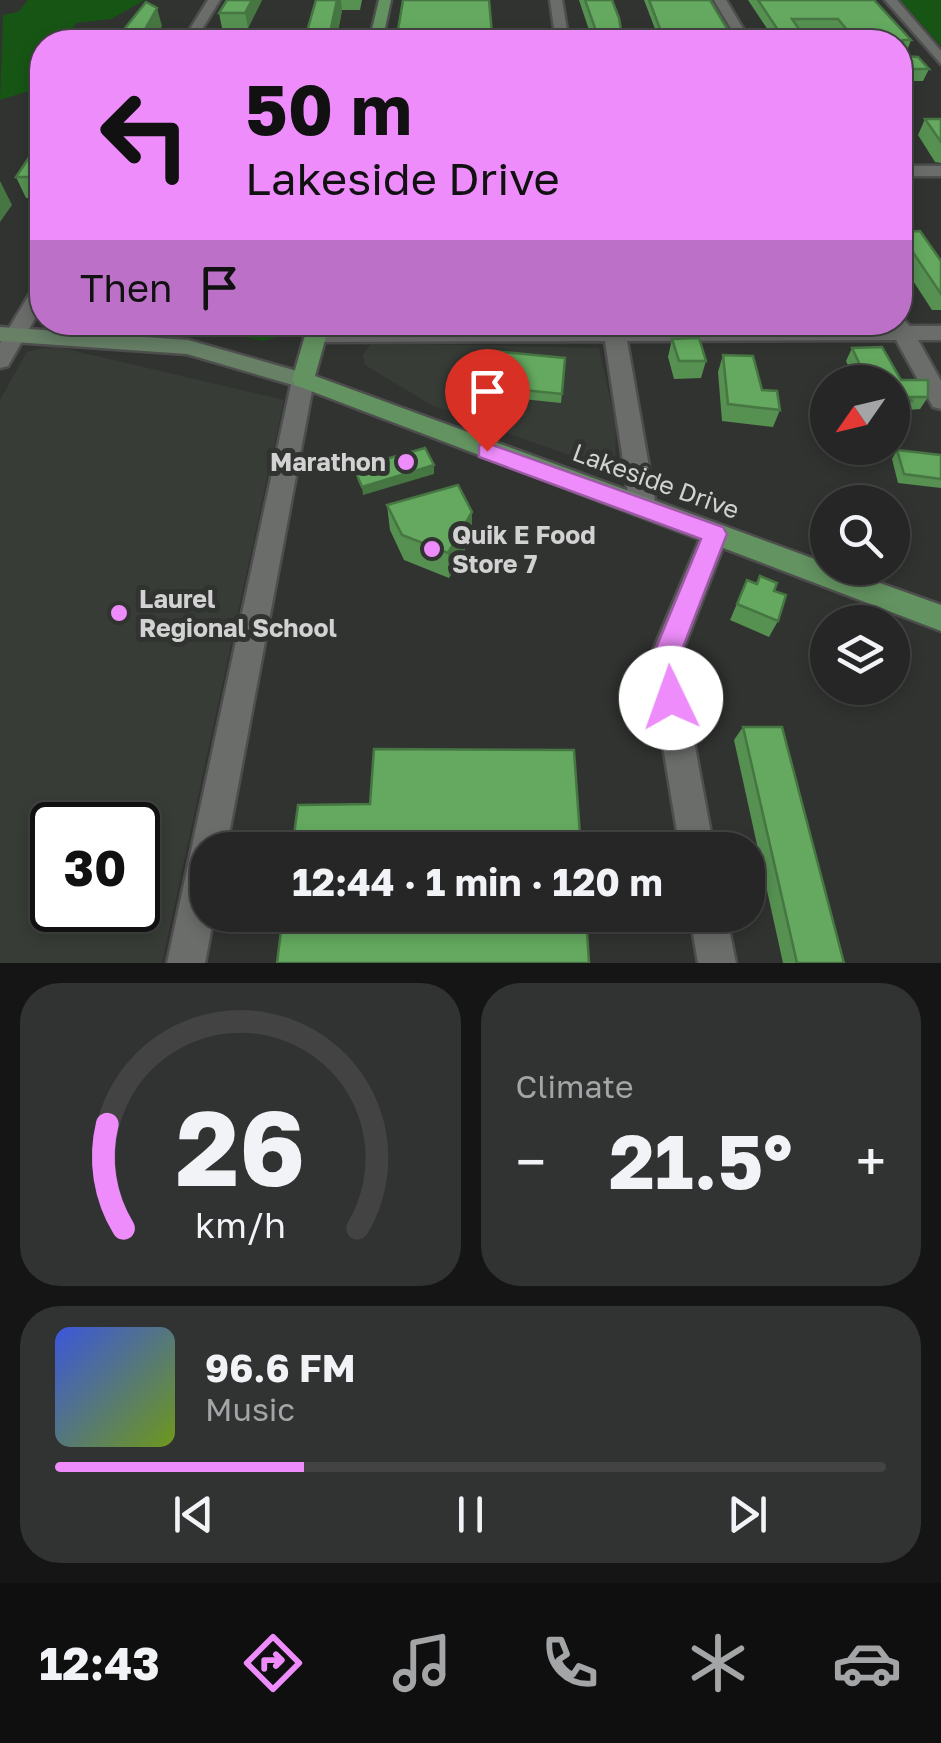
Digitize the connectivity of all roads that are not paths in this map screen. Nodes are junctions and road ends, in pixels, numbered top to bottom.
1 (214, 0) edge
2 (385, 0) edge
3 (556, 0) edge
4 (720, 0) edge
5 (891, 0) edge
6 (195, 30) edge
7 (379, 30) edge
8 (561, 30) edge
9 (738, 30) edge
10 (936, 61) edge
11 (912, 171) edge
12 (941, 171) edge
13 (30, 306) edge
14 (912, 329) edge
15 (941, 333) edge
16 (8, 334) edge
17 (317, 335) edge
18 (615, 335) edge
19 (904, 335) edge
20 (0, 361) edge
21 (303, 380) junction
22 (941, 401) edge
23 (643, 506) junction
24 (715, 534) junction
25 (941, 618) edge
26 (213, 832) edge
27 (694, 832) edge
28 (192, 932) edge
29 (711, 932) edge
30 (186, 963) edge
31 (717, 963) edge

1 - 6 street
2 - 7 main road
3 - 8 street
4 - 9 street
5 - 10 street
11 - 12 street
13 - 16 street
14 - 15 street
16 - 20 street
16 - 21 main road, Lakeside Drive
17 - 21 main road
18 - 23 street
19 - 22 street
21 - 23 main road, Lakeside Drive
21 - 26 street
23 - 24 main road, Lakeside Drive
24 - 25 main road, Lakeside Drive
24 - 27 street
28 - 30 street
29 - 31 street

